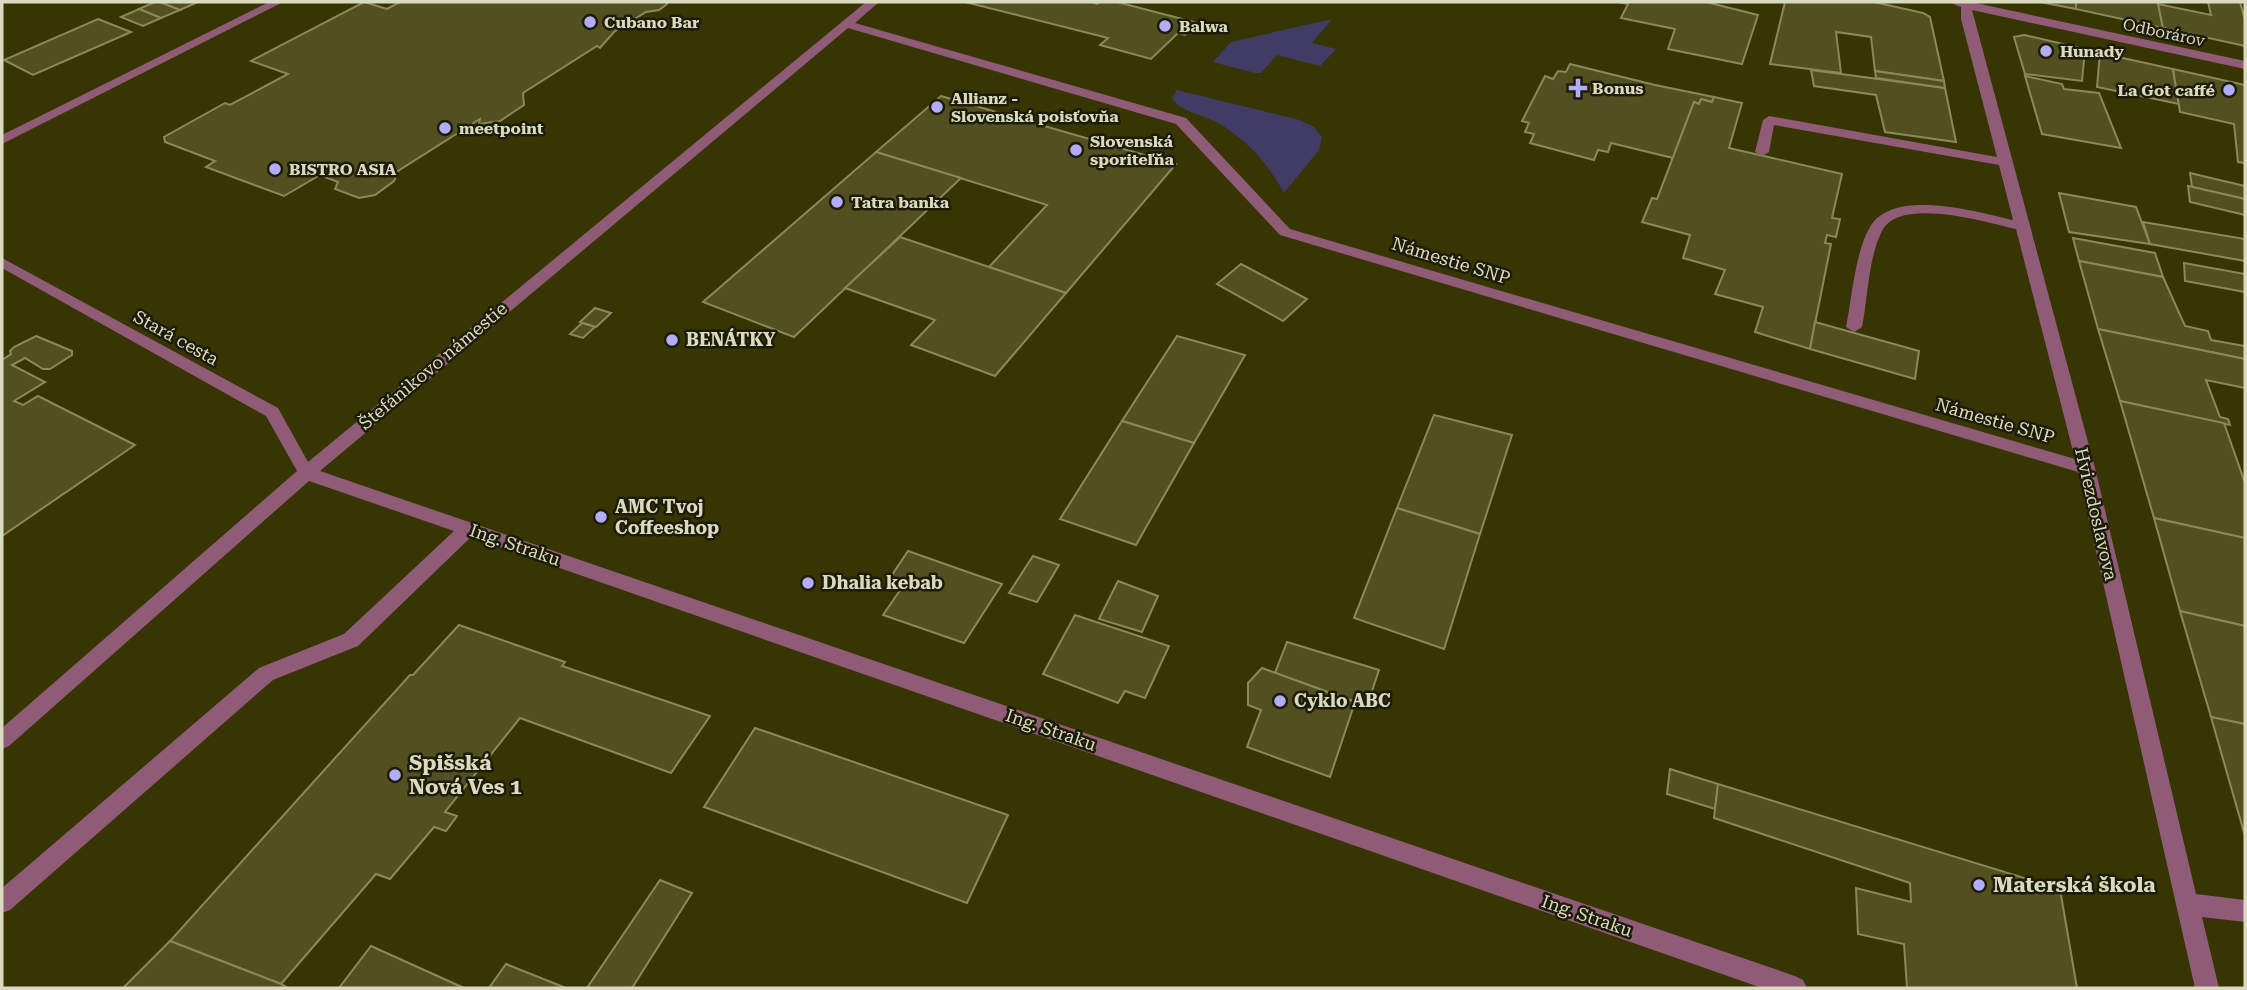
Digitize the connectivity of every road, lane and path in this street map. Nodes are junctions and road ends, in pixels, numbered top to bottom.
1 (277, 2) edge
2 (873, 2) edge
3 (1962, 3) edge
4 (846, 24) junction
5 (2245, 65) edge
6 (2, 140) edge
7 (1762, 152) dead end
8 (2005, 162) junction
9 (2022, 226) junction
10 (4, 267) edge
11 (1854, 327) dead end
12 (2086, 468) junction
13 (306, 473) junction
14 (468, 528) junction
15 (2, 740) edge
16 (2, 902) edge
17 (2186, 904) junction
18 (2245, 911) edge
19 (1795, 988) edge
20 (2207, 988) edge

1 - 6 street
2 - 4 street, Štefánikovo námestie
3 - 5 street, Odborárov
3 - 8 street, Hviezdoslavova
4 - 12 street, Námestie SNP
4 - 13 street, Štefánikovo námestie
7 - 8 street
8 - 9 street, Hviezdoslavova
9 - 11 street
9 - 12 street, Hviezdoslavova
10 - 13 street, Stará cesta
12 - 17 street, Hviezdoslavova
13 - 14 street, Ing. Straku
13 - 15 street, Štefánikovo námestie
14 - 16 street
14 - 19 street, Ing. Straku
17 - 18 street
17 - 20 street, Hviezdoslavova

